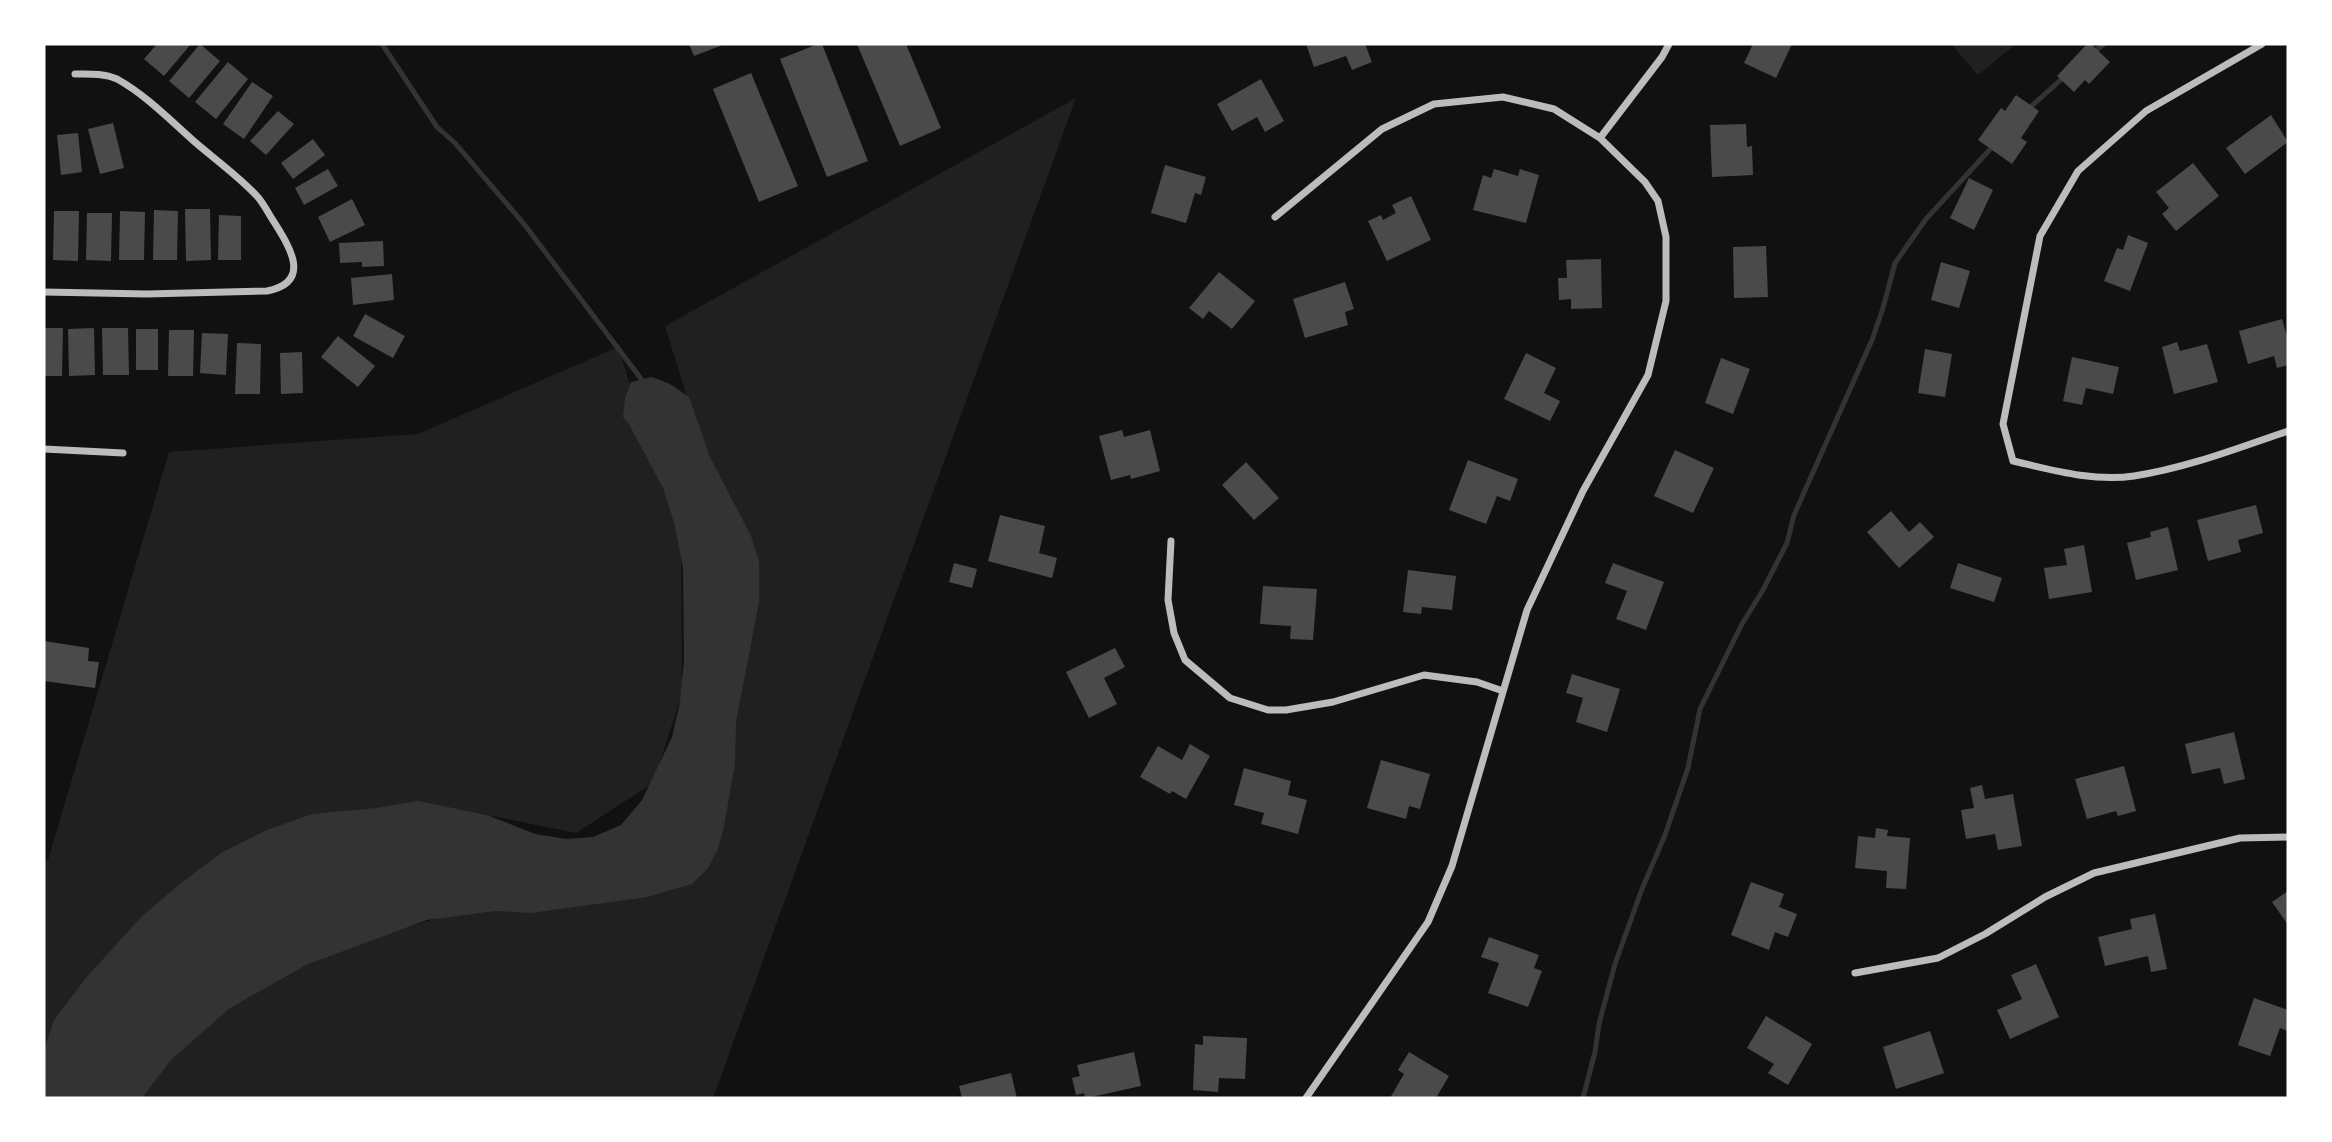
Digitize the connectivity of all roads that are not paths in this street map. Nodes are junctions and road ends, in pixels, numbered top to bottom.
1 (1669, 44) edge
2 (2262, 44) edge
3 (75, 74) dead end
4 (1600, 138) junction
5 (1275, 217) dead end
6 (44, 292) edge
7 (2288, 431) edge
8 (44, 449) edge
9 (123, 453) dead end
10 (1171, 541) dead end
11 (1503, 691) junction
12 (2288, 837) edge
13 (1855, 973) dead end
14 (1306, 1098) edge

1 - 4 street
2 - 7 street
3 - 6 street
4 - 5 street
4 - 11 street
8 - 9 street
10 - 11 street
11 - 14 street
12 - 13 street

